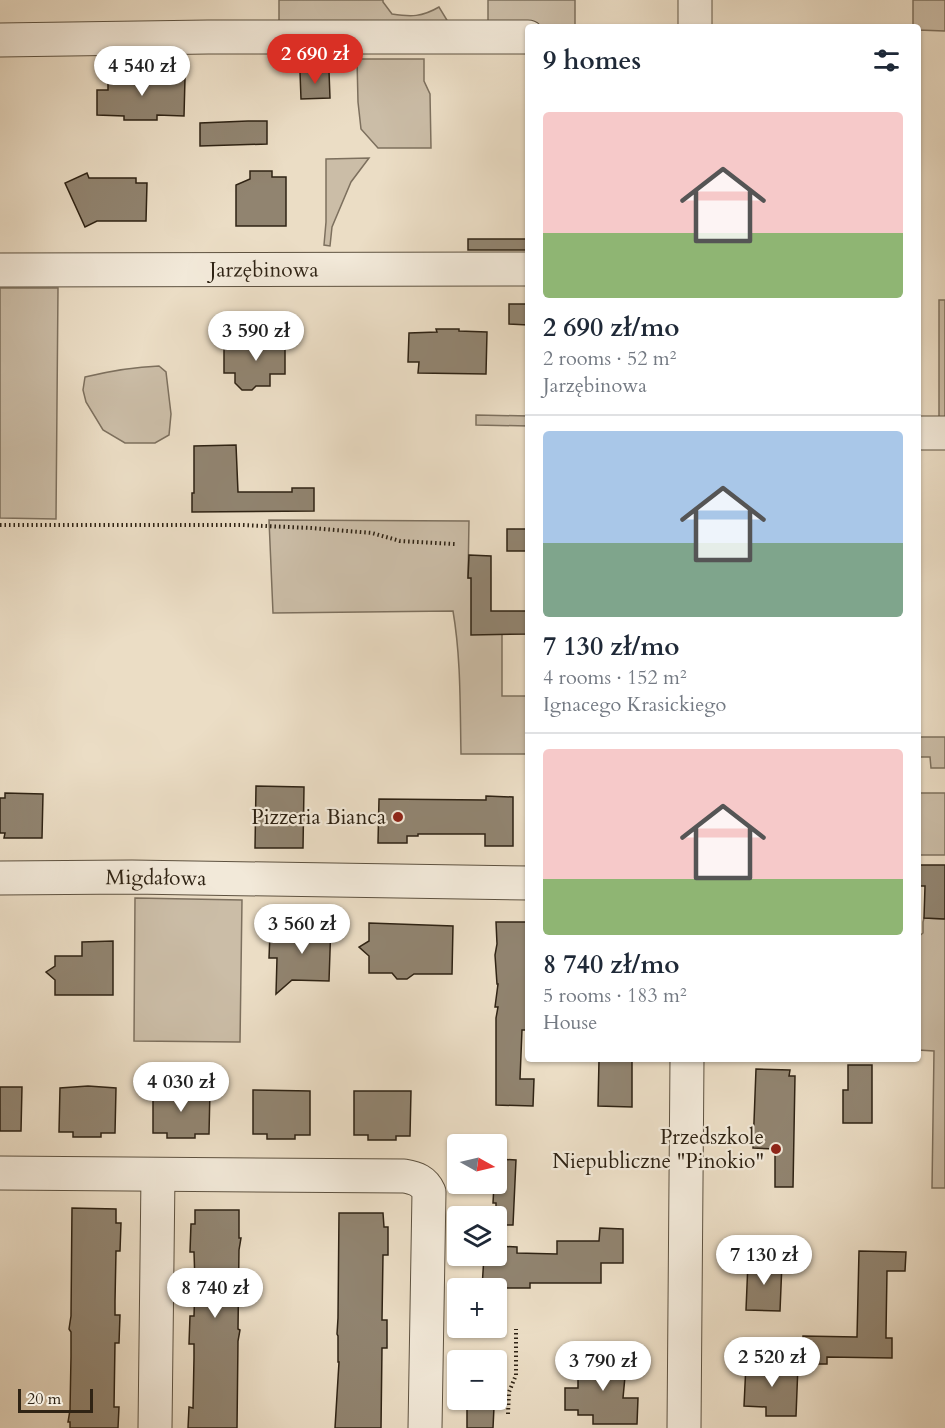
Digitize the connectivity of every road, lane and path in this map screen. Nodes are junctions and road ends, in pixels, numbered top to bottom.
1 (695, 0) edge
2 (695, 24) edge
3 (525, 37) edge
4 (0, 40) edge
5 (525, 269) edge
6 (0, 270) edge
7 (921, 433) edge
8 (945, 433) edge
9 (0, 525) edge
10 (455, 544) dead end
11 (0, 878) edge
12 (525, 883) edge
13 (687, 1062) edge
14 (0, 1173) edge
15 (158, 1175) junction
16 (516, 1329) dead end
17 (508, 1414) dead end
18 (155, 1428) edge
19 (425, 1428) edge
20 (684, 1428) edge

1 - 2 street
3 - 4 street
5 - 6 street, Jarzębinowa
7 - 8 street
9 - 10 path
11 - 12 street, Migdałowa
13 - 20 street
14 - 15 street
15 - 18 street
15 - 19 street
16 - 17 path

